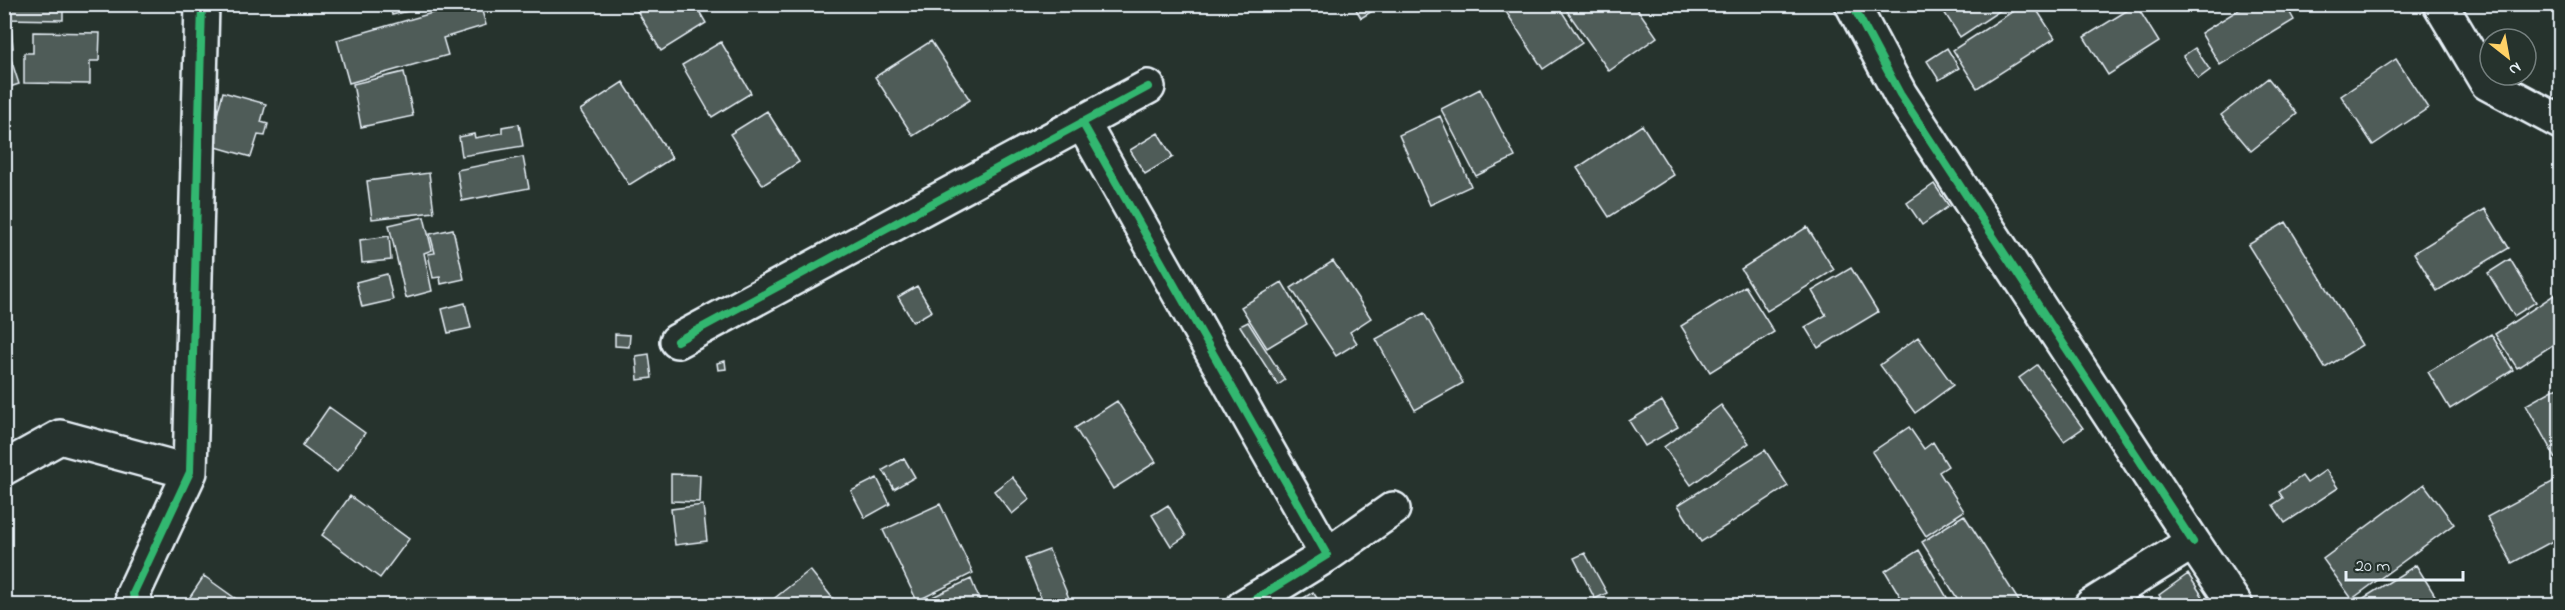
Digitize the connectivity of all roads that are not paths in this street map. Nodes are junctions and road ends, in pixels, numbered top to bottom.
1 (202, 4) edge
2 (1851, 4) edge
3 (2440, 4) edge
4 (1148, 87) dead end
5 (1082, 122) junction
6 (2560, 122) edge
7 (677, 341) dead end
8 (4, 468) edge
9 (190, 472) junction
10 (1393, 509) dead end
11 (2193, 542) junction
12 (1327, 555) junction
13 (136, 606) edge
14 (1244, 606) edge
15 (2091, 606) edge
16 (2236, 606) edge

1 - 9 street
2 - 11 street
3 - 6 street
4 - 5 street
5 - 7 street
5 - 12 street
8 - 9 street
9 - 13 street
10 - 12 street
11 - 15 street
11 - 16 street
12 - 14 street

